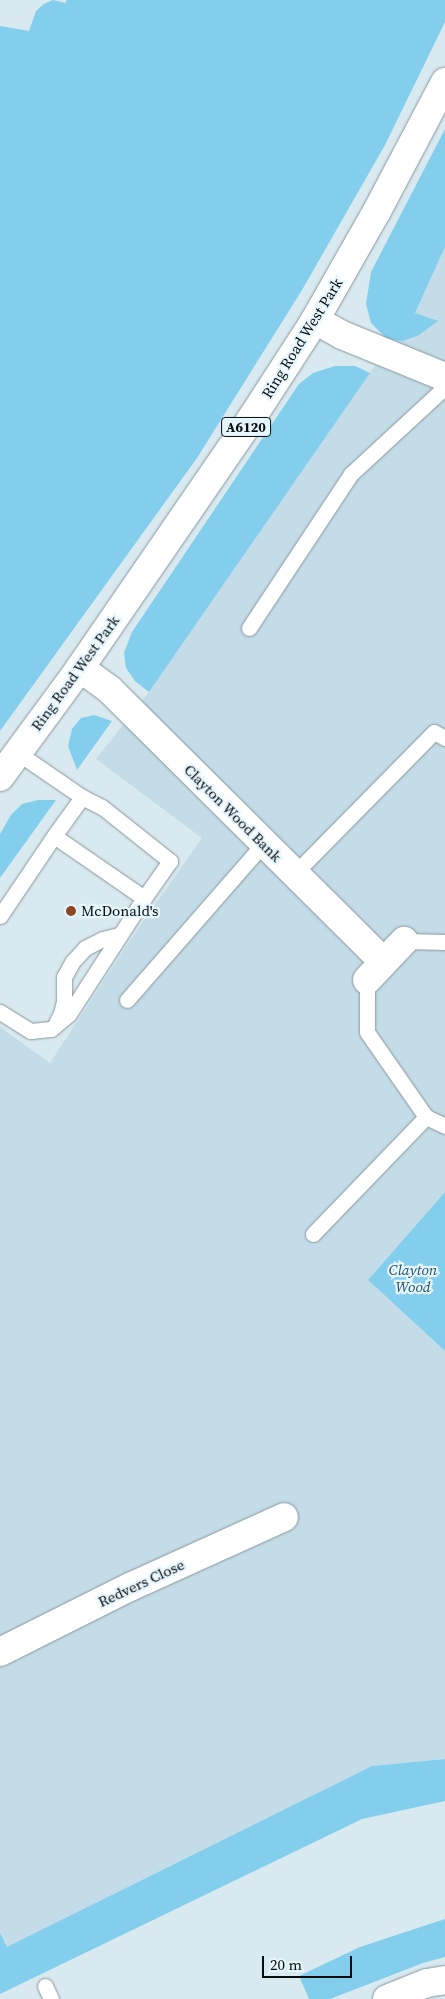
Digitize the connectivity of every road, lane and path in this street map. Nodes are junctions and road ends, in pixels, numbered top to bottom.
1 (445, 82) edge
2 (314, 320) junction
3 (445, 377) edge
4 (445, 387) edge
5 (249, 628) dead end
6 (80, 668) junction
7 (445, 738) edge
8 (18, 753) junction
9 (0, 777) edge
10 (0, 786) edge
11 (82, 797) junction
12 (54, 836) junction
13 (264, 844) junction
14 (294, 874) junction
15 (144, 898) junction
16 (0, 916) edge
17 (119, 935) junction
18 (404, 941) joint
19 (445, 942) edge
20 (375, 971) junction
21 (126, 1000) dead end
22 (0, 1012) edge
23 (54, 1026) junction
24 (426, 1117) junction
25 (445, 1126) edge
26 (313, 1234) dead end
27 (284, 1517) dead end
28 (0, 1652) edge
29 (445, 1980) edge
30 (388, 1999) edge

1 - 2 main road, Ring Road West Park / A6120
2 - 3 main road
2 - 6 main road, Ring Road West Park / A6120
4 - 5 lane
6 - 8 main road, Ring Road West Park / A6120
6 - 13 main road, Clayton Wood Bank
7 - 14 lane
8 - 9 main road, Ring Road West Park / A6120
8 - 10 main road, Ring Road West Park / A6120
8 - 11 lane
11 - 12 lane
11 - 15 lane
12 - 15 lane
12 - 16 lane
13 - 14 main road, Clayton Wood Bank
13 - 21 lane
14 - 20 main road, Clayton Wood Bank
15 - 17 lane
17 - 23 lane
17 - 23 lane
18 - 19 lane
18 - 20 main road
20 - 24 lane
22 - 23 lane
24 - 25 lane
24 - 26 lane
27 - 28 main road, Redvers Close
29 - 30 main road

